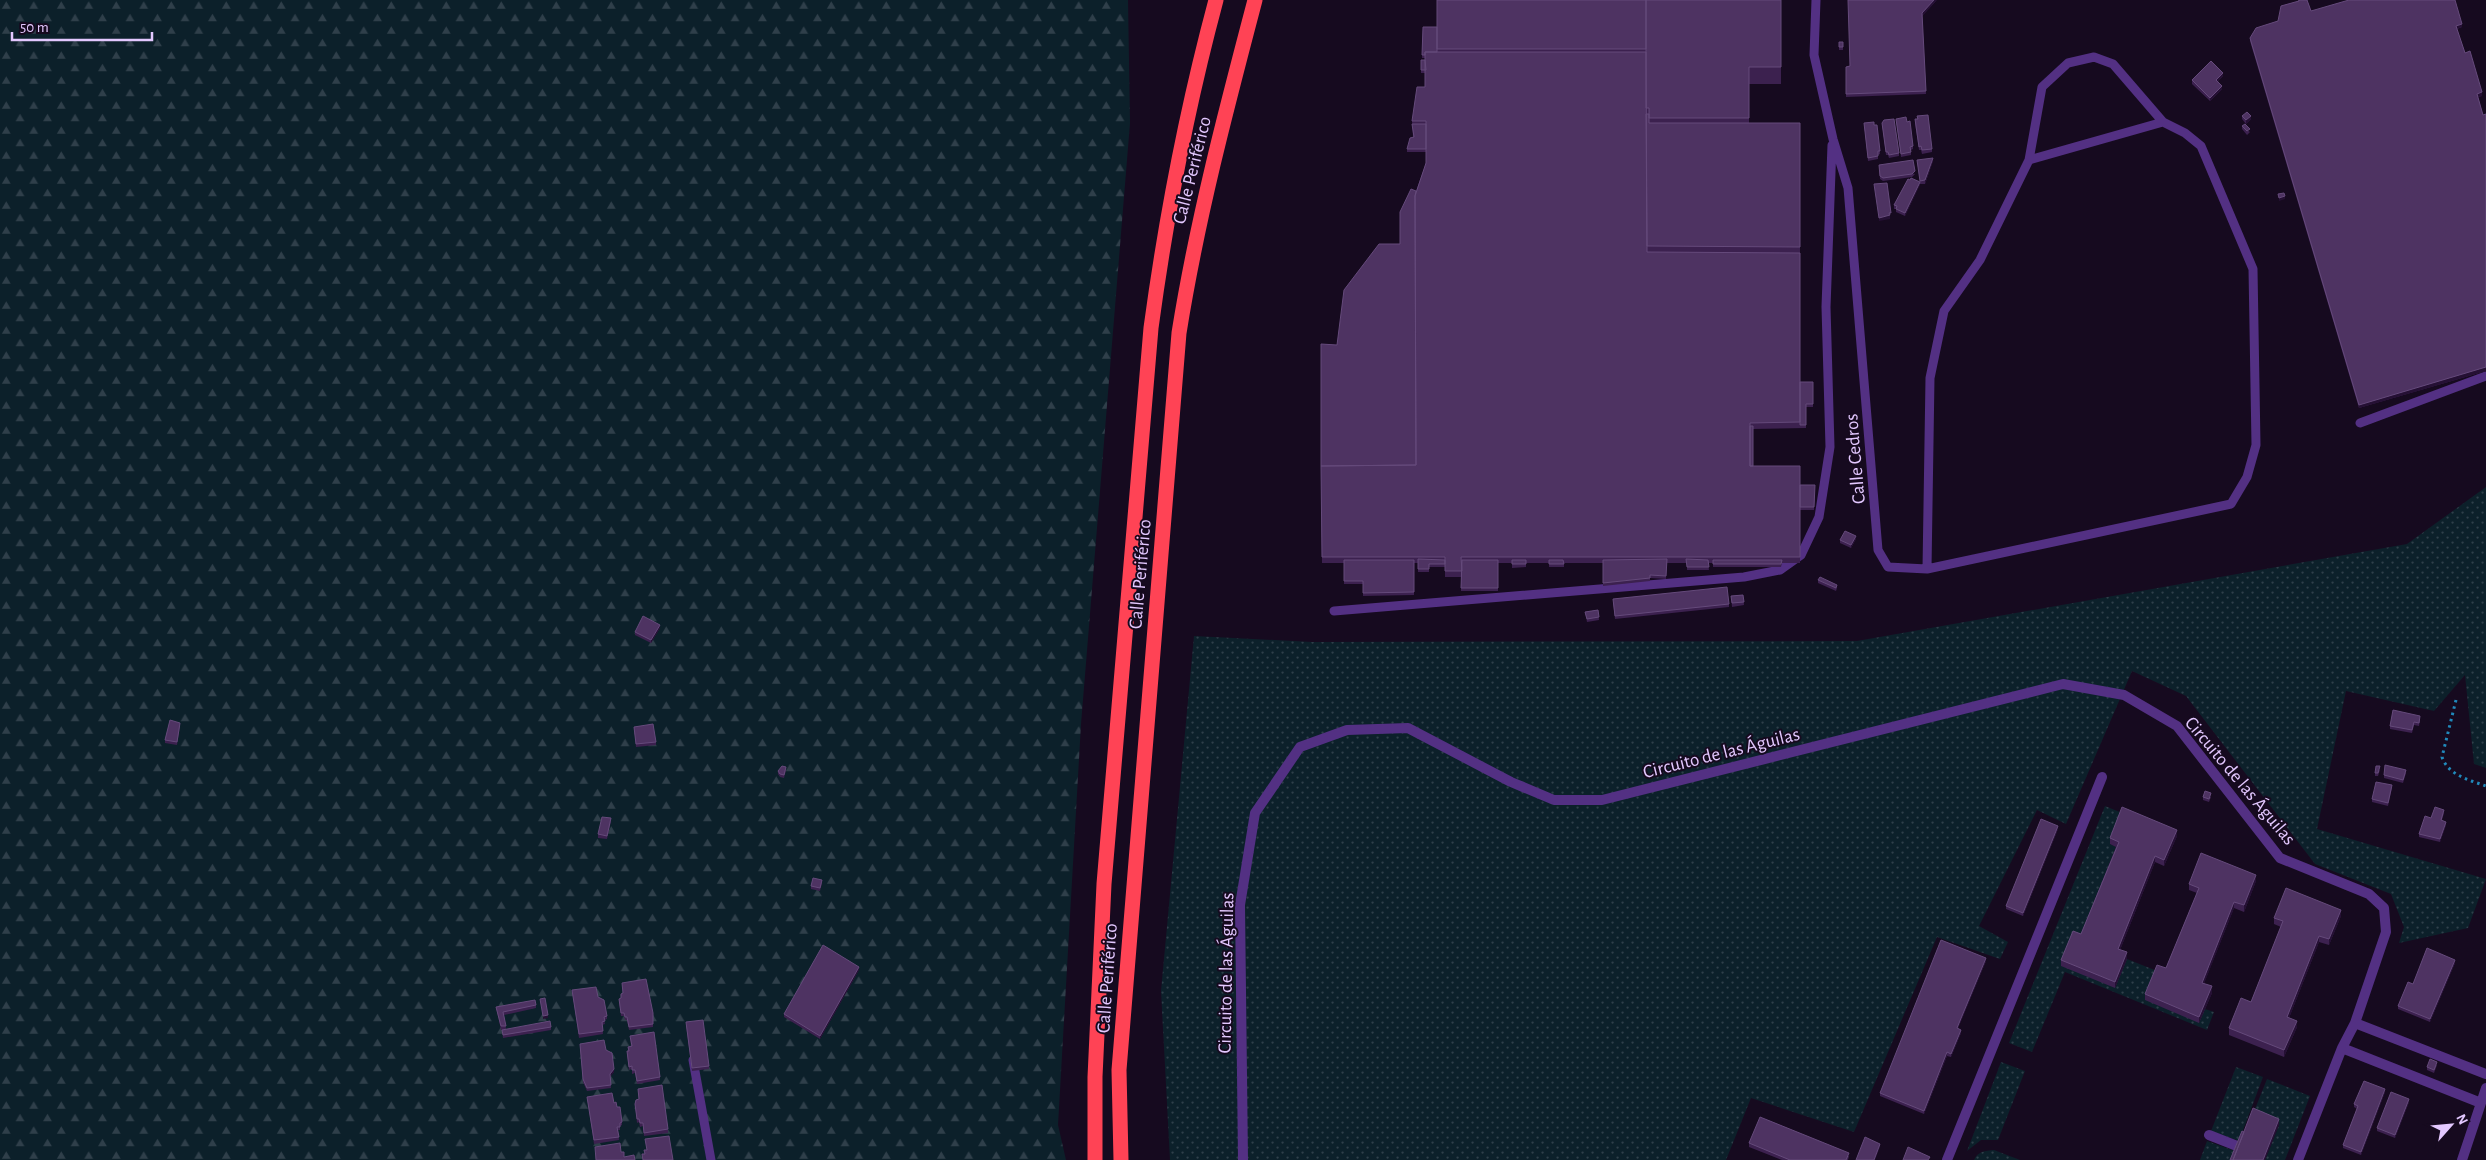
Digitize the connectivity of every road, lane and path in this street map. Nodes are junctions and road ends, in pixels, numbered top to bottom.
1 (1216, 0) edge
2 (1255, 0) edge
3 (1816, 0) edge
4 (2163, 122) junction
5 (1832, 139) junction
6 (2029, 160) junction
7 (2486, 376) edge
8 (2360, 422) dead end
9 (1927, 569) junction
10 (1334, 611) dead end
11 (2456, 700) dead end
12 (2102, 777) dead end
13 (2486, 786) edge
14 (2355, 1023) junction
15 (2342, 1048) junction
16 (692, 1052) edge
17 (2486, 1074) edge
18 (2486, 1088) edge
19 (2481, 1103) junction
20 (2209, 1135) dead end
21 (2237, 1146) edge
22 (711, 1160) edge
23 (1095, 1160) edge
24 (1122, 1160) edge
25 (1243, 1160) edge
26 (1947, 1160) edge
27 (2298, 1160) edge
28 (2462, 1160) edge

1 - 23 highway, Calle Periférico
2 - 24 highway, Calle Periférico
3 - 5 lane, Calle Cedros
4 - 6 lane
4 - 6 lane
4 - 9 lane, Calle Cedros
5 - 9 lane, Calle Cedros
5 - 10 lane
6 - 9 lane
7 - 8 lane
11 - 13 path
12 - 26 street
14 - 15 street, Circuito de las Águilas
14 - 17 street
14 - 25 street, Circuito de las Águilas
15 - 19 street
15 - 27 street, Circuito de las Águilas
16 - 22 lane
18 - 19 street
19 - 28 street
20 - 21 street

